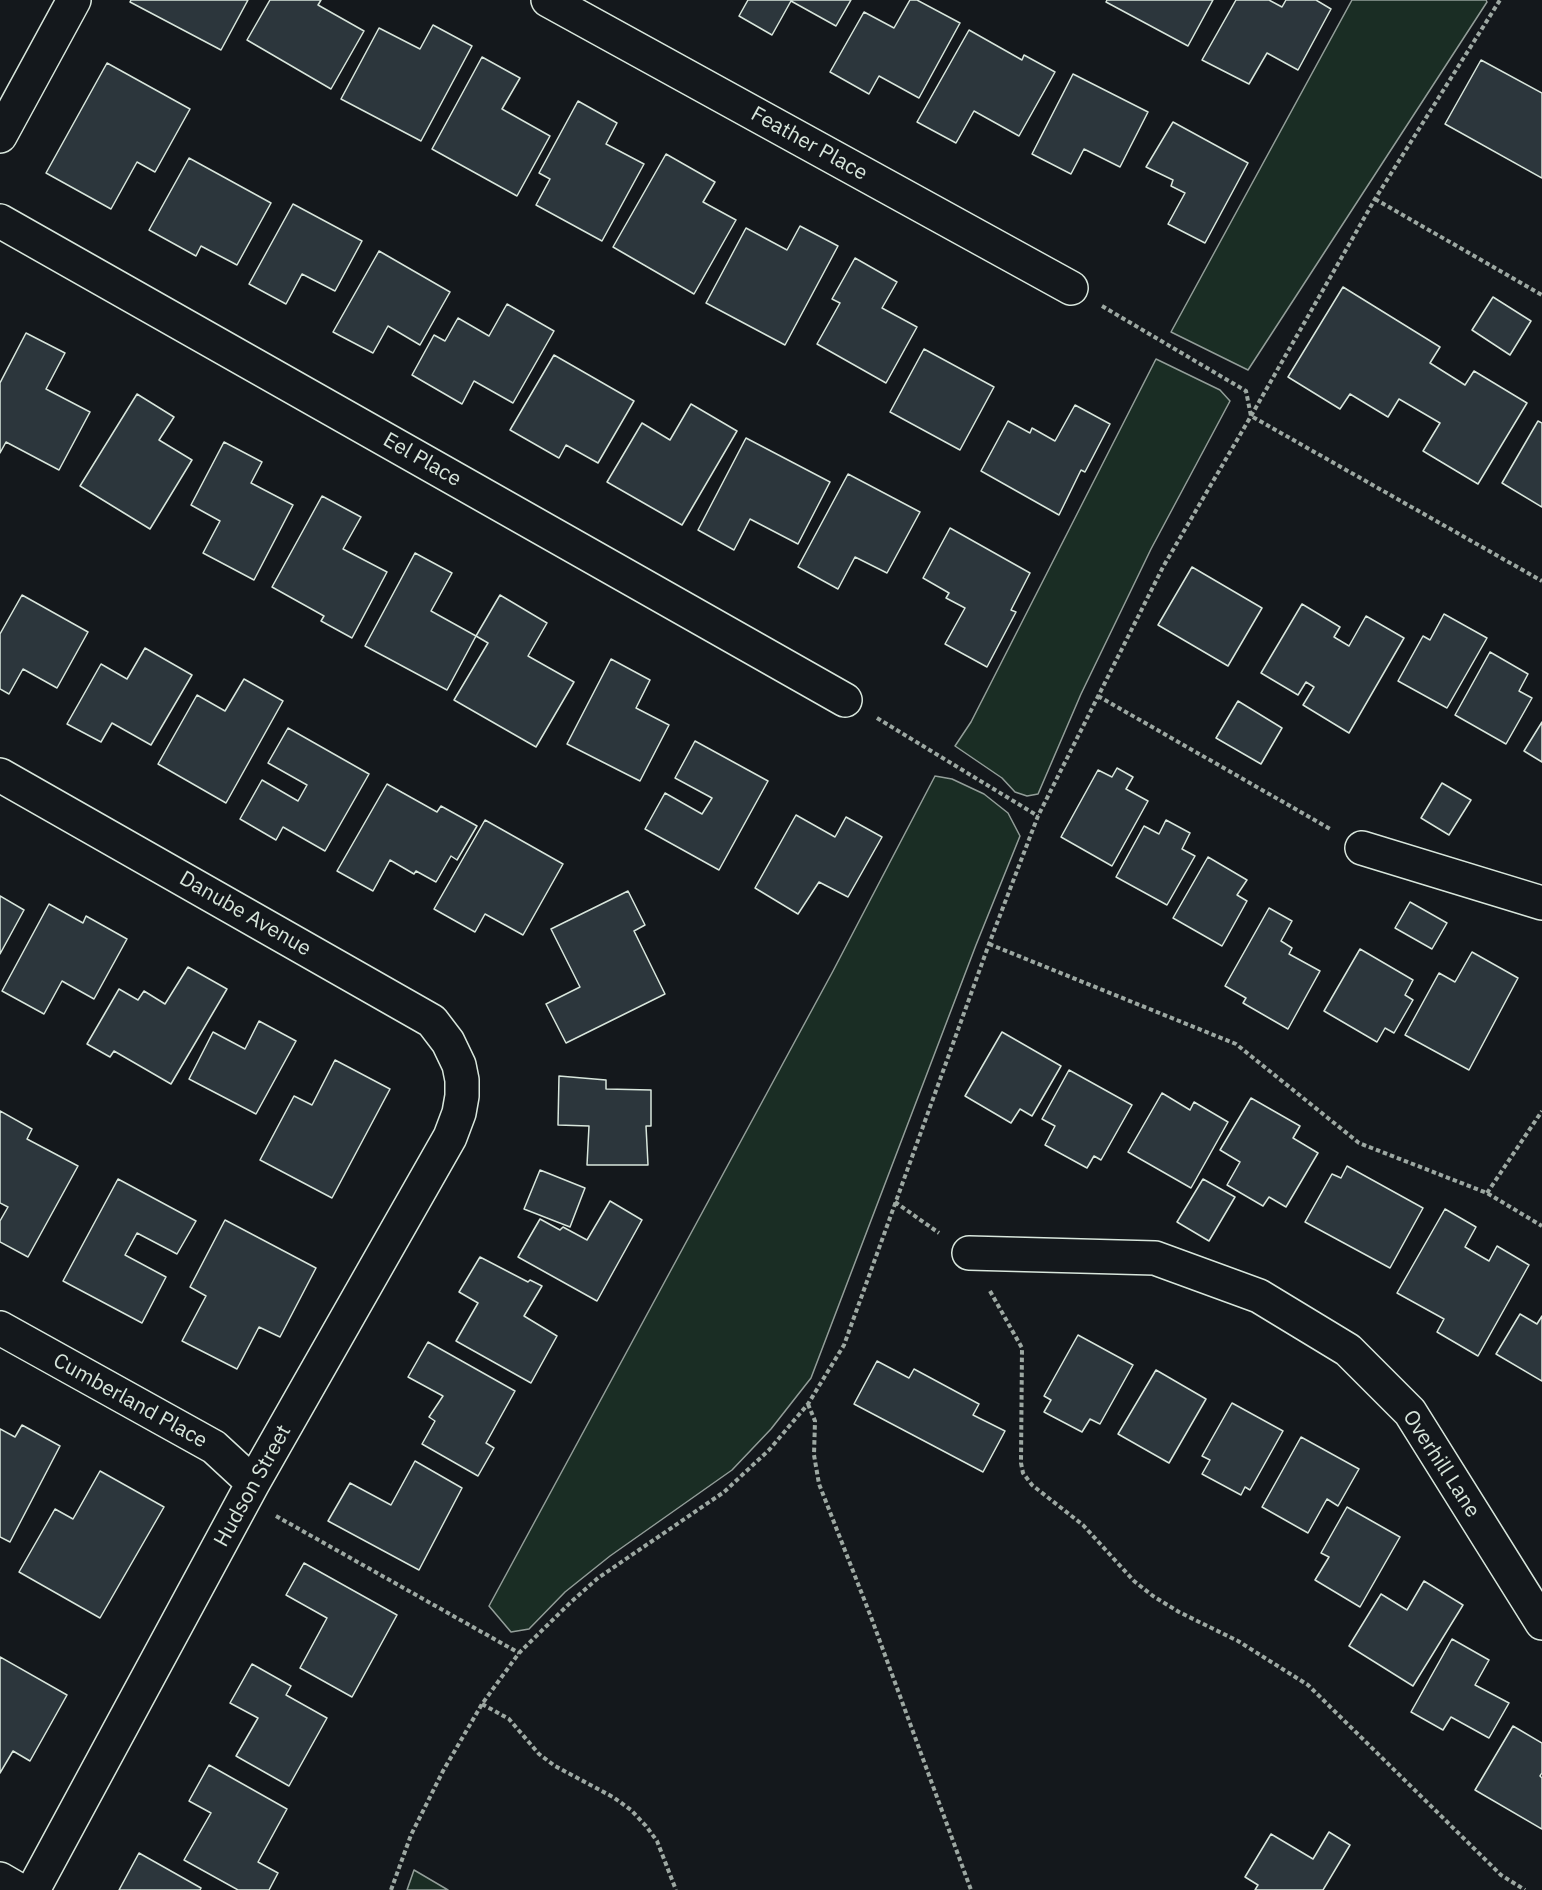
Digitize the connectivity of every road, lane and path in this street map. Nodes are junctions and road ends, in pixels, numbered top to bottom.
1 (74, 0) edge
2 (548, 0) edge
3 (1500, 0) edge
4 (0, 136) edge
5 (1375, 199) junction
6 (0, 221) edge
7 (1071, 288) joint
8 (1542, 295) edge
9 (1251, 416) junction
10 (1542, 581) edge
11 (1098, 696) junction
12 (845, 700) joint
13 (0, 775) edge
14 (1038, 816) junction
15 (1362, 848) joint
16 (1542, 903) edge
17 (989, 944) junction
18 (462, 1080) joint
19 (1542, 1111) edge
20 (1487, 1193) junction
21 (895, 1202) junction
22 (1542, 1226) edge
23 (969, 1253) junction
24 (0, 1328) edge
25 (808, 1404) junction
26 (253, 1483) junction
27 (1542, 1623) edge
28 (519, 1653) junction
29 (482, 1704) junction
30 (0, 1879) edge
31 (20, 1890) edge
32 (33, 1890) edge
33 (391, 1890) edge
34 (676, 1890) edge
35 (971, 1890) edge
36 (1525, 1890) edge

1 - 4 street
2 - 7 street, Feather Place
3 - 5 path
5 - 8 path
5 - 9 path
6 - 12 street, Eel Place
7 - 9 path
9 - 10 path
9 - 11 path
11 - 14 path
11 - 15 path
12 - 14 path
13 - 18 street, Danube Avenue
14 - 17 path
15 - 16 street
17 - 20 path
17 - 21 path
18 - 26 street, Hudson Street
19 - 20 path
20 - 22 path
21 - 23 path
21 - 25 path
23 - 27 street, Overhill Lane
23 - 36 path
24 - 26 street, Cumberland Place
25 - 28 path
25 - 35 path
26 - 28 path
26 - 32 street, Hudson Street
28 - 29 path
29 - 33 path
29 - 34 path
30 - 31 street

